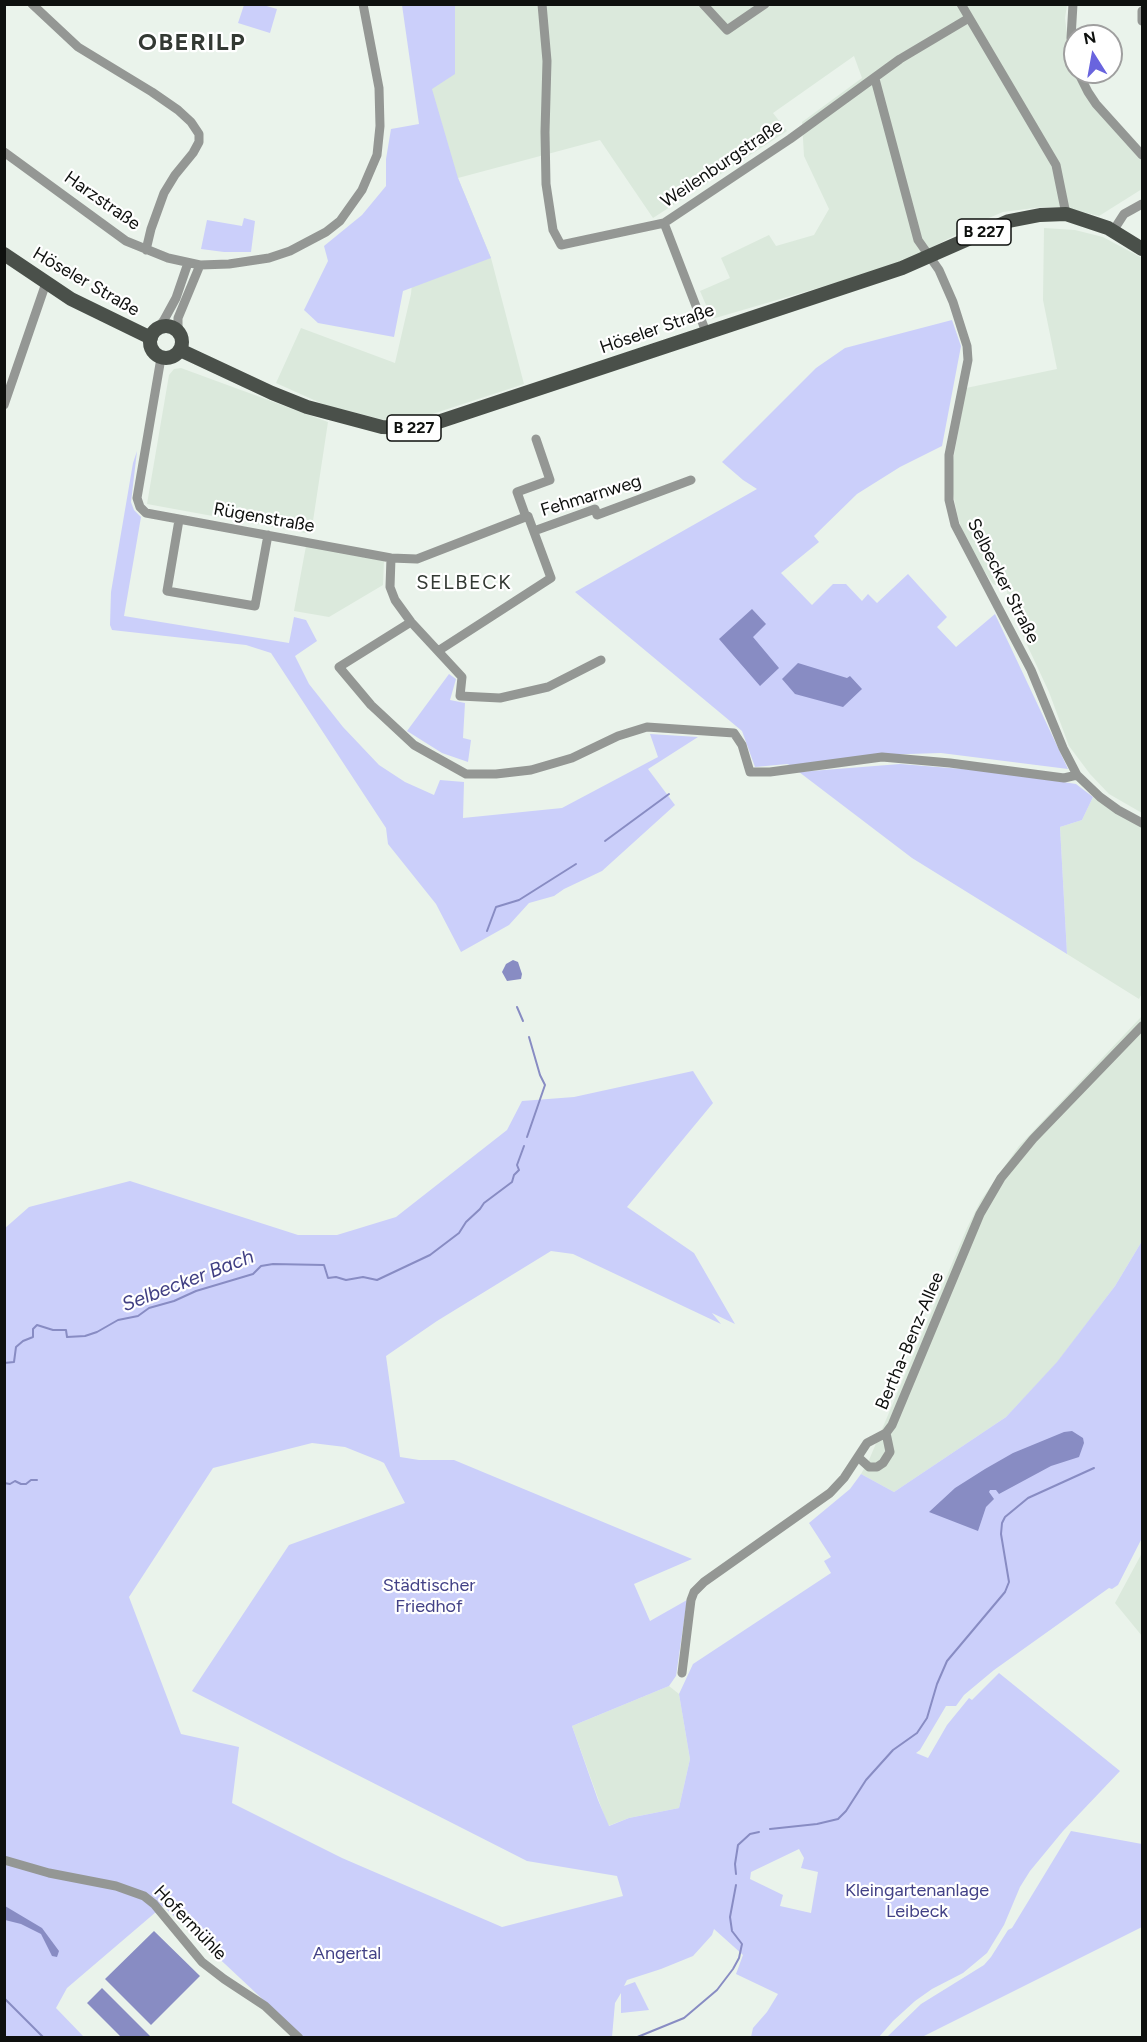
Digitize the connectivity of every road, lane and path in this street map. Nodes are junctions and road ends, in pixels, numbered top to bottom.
1 (32, 4) edge
2 (363, 4) edge
3 (542, 4) edge
4 (703, 4) edge
5 (765, 4) edge
6 (961, 4) edge
7 (1073, 4) edge
8 (1143, 11) edge
9 (969, 18) junction
10 (1143, 21) edge
11 (1072, 24) edge
12 (875, 79) junction
13 (1084, 84) edge
14 (4, 152) edge
15 (1143, 155) edge
16 (1143, 204) edge
17 (1066, 214) junction
18 (664, 223) junction
19 (1113, 231) junction
20 (1143, 249) edge
21 (146, 250) junction
22 (4, 254) edge
23 (931, 256) junction
24 (194, 264) junction
25 (46, 283) junction
26 (178, 331) junction
27 (706, 332) junction
28 (154, 333) junction
29 (180, 350) junction
30 (161, 358) junction
31 (4, 405) edge
32 (536, 439) dead end
33 (691, 480) dead end
34 (527, 517) junction
35 (180, 520) junction
36 (534, 531) junction
37 (268, 536) junction
38 (391, 558) junction
39 (411, 622) junction
40 (438, 651) junction
41 (601, 660) dead end
42 (1077, 775) junction
43 (1143, 823) edge
44 (1143, 1026) edge
45 (886, 1433) junction
46 (858, 1458) junction
47 (682, 1673) dead end
48 (4, 1860) edge
49 (299, 2037) edge

1 - 21 street
2 - 24 street, Harzstraße
3 - 18 street, Weilenburgstraße
4 - 5 street
6 - 9 street
7 - 11 street
8 - 10 street
9 - 12 street, Weilenburgstraße
9 - 17 street
12 - 18 street, Weilenburgstraße
12 - 23 street, Selbecker Straße
13 - 15 street
14 - 21 street, Harzstraße
16 - 19 street
17 - 19 main road, Höseler Straße / B 227
17 - 23 main road, Höseler Straße / B 227
18 - 27 street
19 - 20 main road, Höseler Straße / B 227
21 - 24 street, Harzstraße
22 - 25 main road, Höseler Straße
23 - 27 main road, Höseler Straße / B 227
23 - 42 street, Selbecker Straße
24 - 26 street
24 - 28 street
25 - 28 main road, Höseler Straße
25 - 31 street
26 - 28 main road
26 - 29 main road
27 - 29 main road, Höseler Straße / B 227
28 - 30 main road
29 - 30 main road
30 - 35 street, Rügenstraße
32 - 34 street
33 - 36 street, Fehmarnweg
34 - 36 street
34 - 38 street, Rügenstraße
35 - 37 street, Rügenstraße
35 - 37 street
36 - 40 street
37 - 38 street, Rügenstraße
38 - 39 street
39 - 40 street
39 - 42 street
40 - 41 street
42 - 43 street, Selbecker Straße
44 - 45 street, Bertha-Benz-Allee
45 - 46 street, Bertha-Benz-Allee
45 - 46 street
46 - 47 street, Bertha-Benz-Allee
48 - 49 street, Hofermühle

